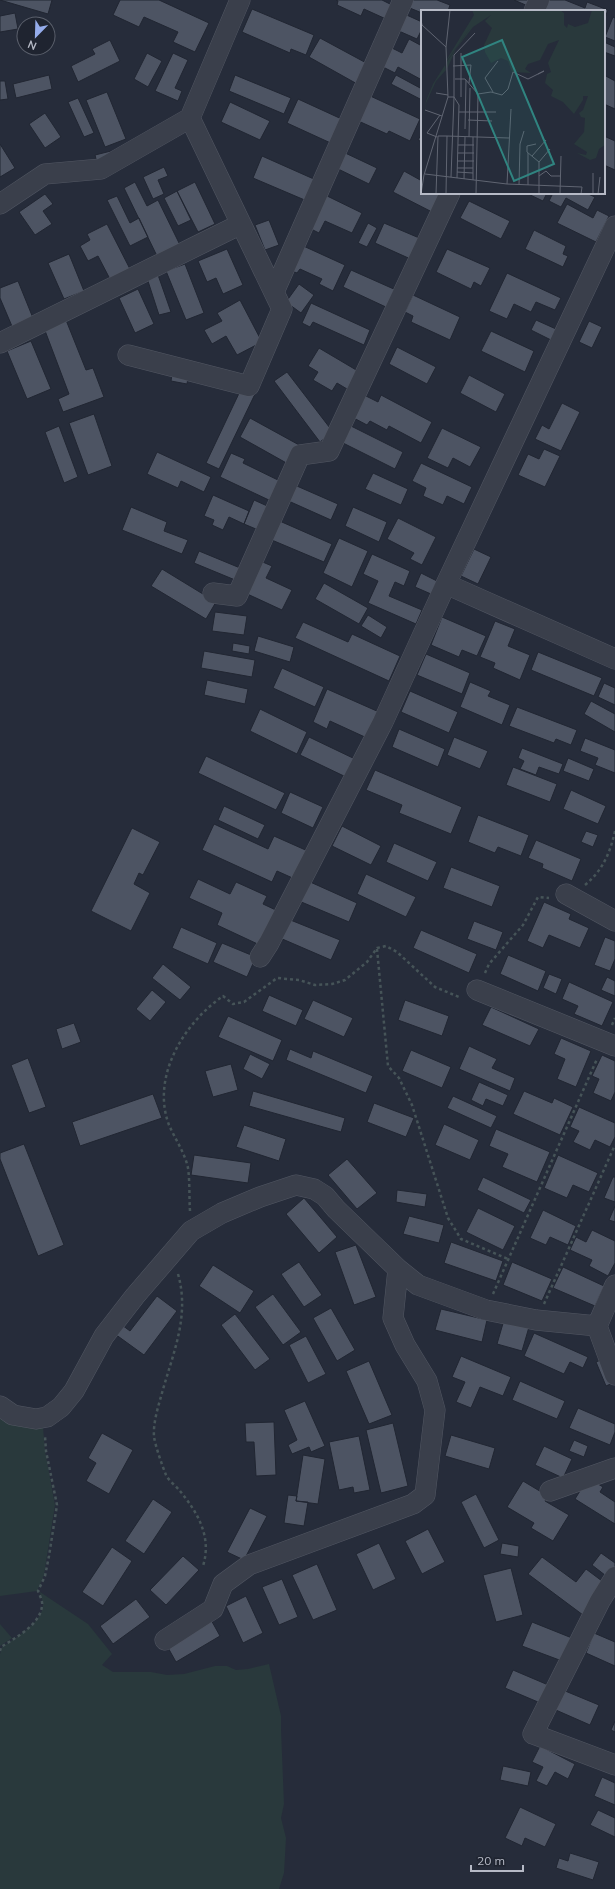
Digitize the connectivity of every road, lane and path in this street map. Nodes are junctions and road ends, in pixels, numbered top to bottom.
1 (240, 0) edge
2 (403, 0) edge
3 (540, 0) edge
4 (535, 10) edge
5 (190, 118) junction
6 (450, 194) edge
7 (0, 204) edge
8 (241, 224) junction
9 (615, 226) edge
10 (274, 292) junction
11 (0, 343) edge
12 (128, 355) dead end
13 (446, 584) junction
14 (213, 593) dead end
15 (615, 659) edge
16 (615, 831) edge
17 (566, 894) junction
18 (615, 921) edge
19 (377, 948) junction
20 (260, 957) dead end
21 (477, 990) junction
22 (615, 1018) edge
23 (610, 1044) edge
24 (615, 1144) edge
25 (191, 1231) junction
26 (172, 1253) junction
27 (508, 1259) junction
28 (398, 1269) junction
29 (615, 1285) edge
30 (486, 1310) junction
31 (536, 1320) junction
32 (597, 1326) junction
33 (615, 1375) edge
34 (0, 1406) edge
35 (47, 1417) junction
36 (615, 1468) edge
37 (550, 1491) dead end
38 (203, 1566) dead end
39 (615, 1577) edge
40 (165, 1640) dead end
41 (0, 1651) edge
42 (615, 1765) edge

1 - 5 street
2 - 10 street
3 - 4 street
5 - 7 street
5 - 8 street
6 - 14 street
8 - 10 street
8 - 11 street
9 - 13 street
10 - 12 street
13 - 15 street
13 - 20 street
16 - 17 path
17 - 18 street
17 - 21 path
19 - 21 path
19 - 25 path
19 - 27 path
21 - 23 street
22 - 23 path
23 - 27 path
24 - 31 path
25 - 26 street
25 - 28 street
26 - 35 street
26 - 38 path
27 - 30 path
28 - 30 street
28 - 40 street
29 - 32 street
30 - 31 street
31 - 32 street
32 - 33 street
34 - 35 street
35 - 41 path
36 - 37 street
39 - 42 street

